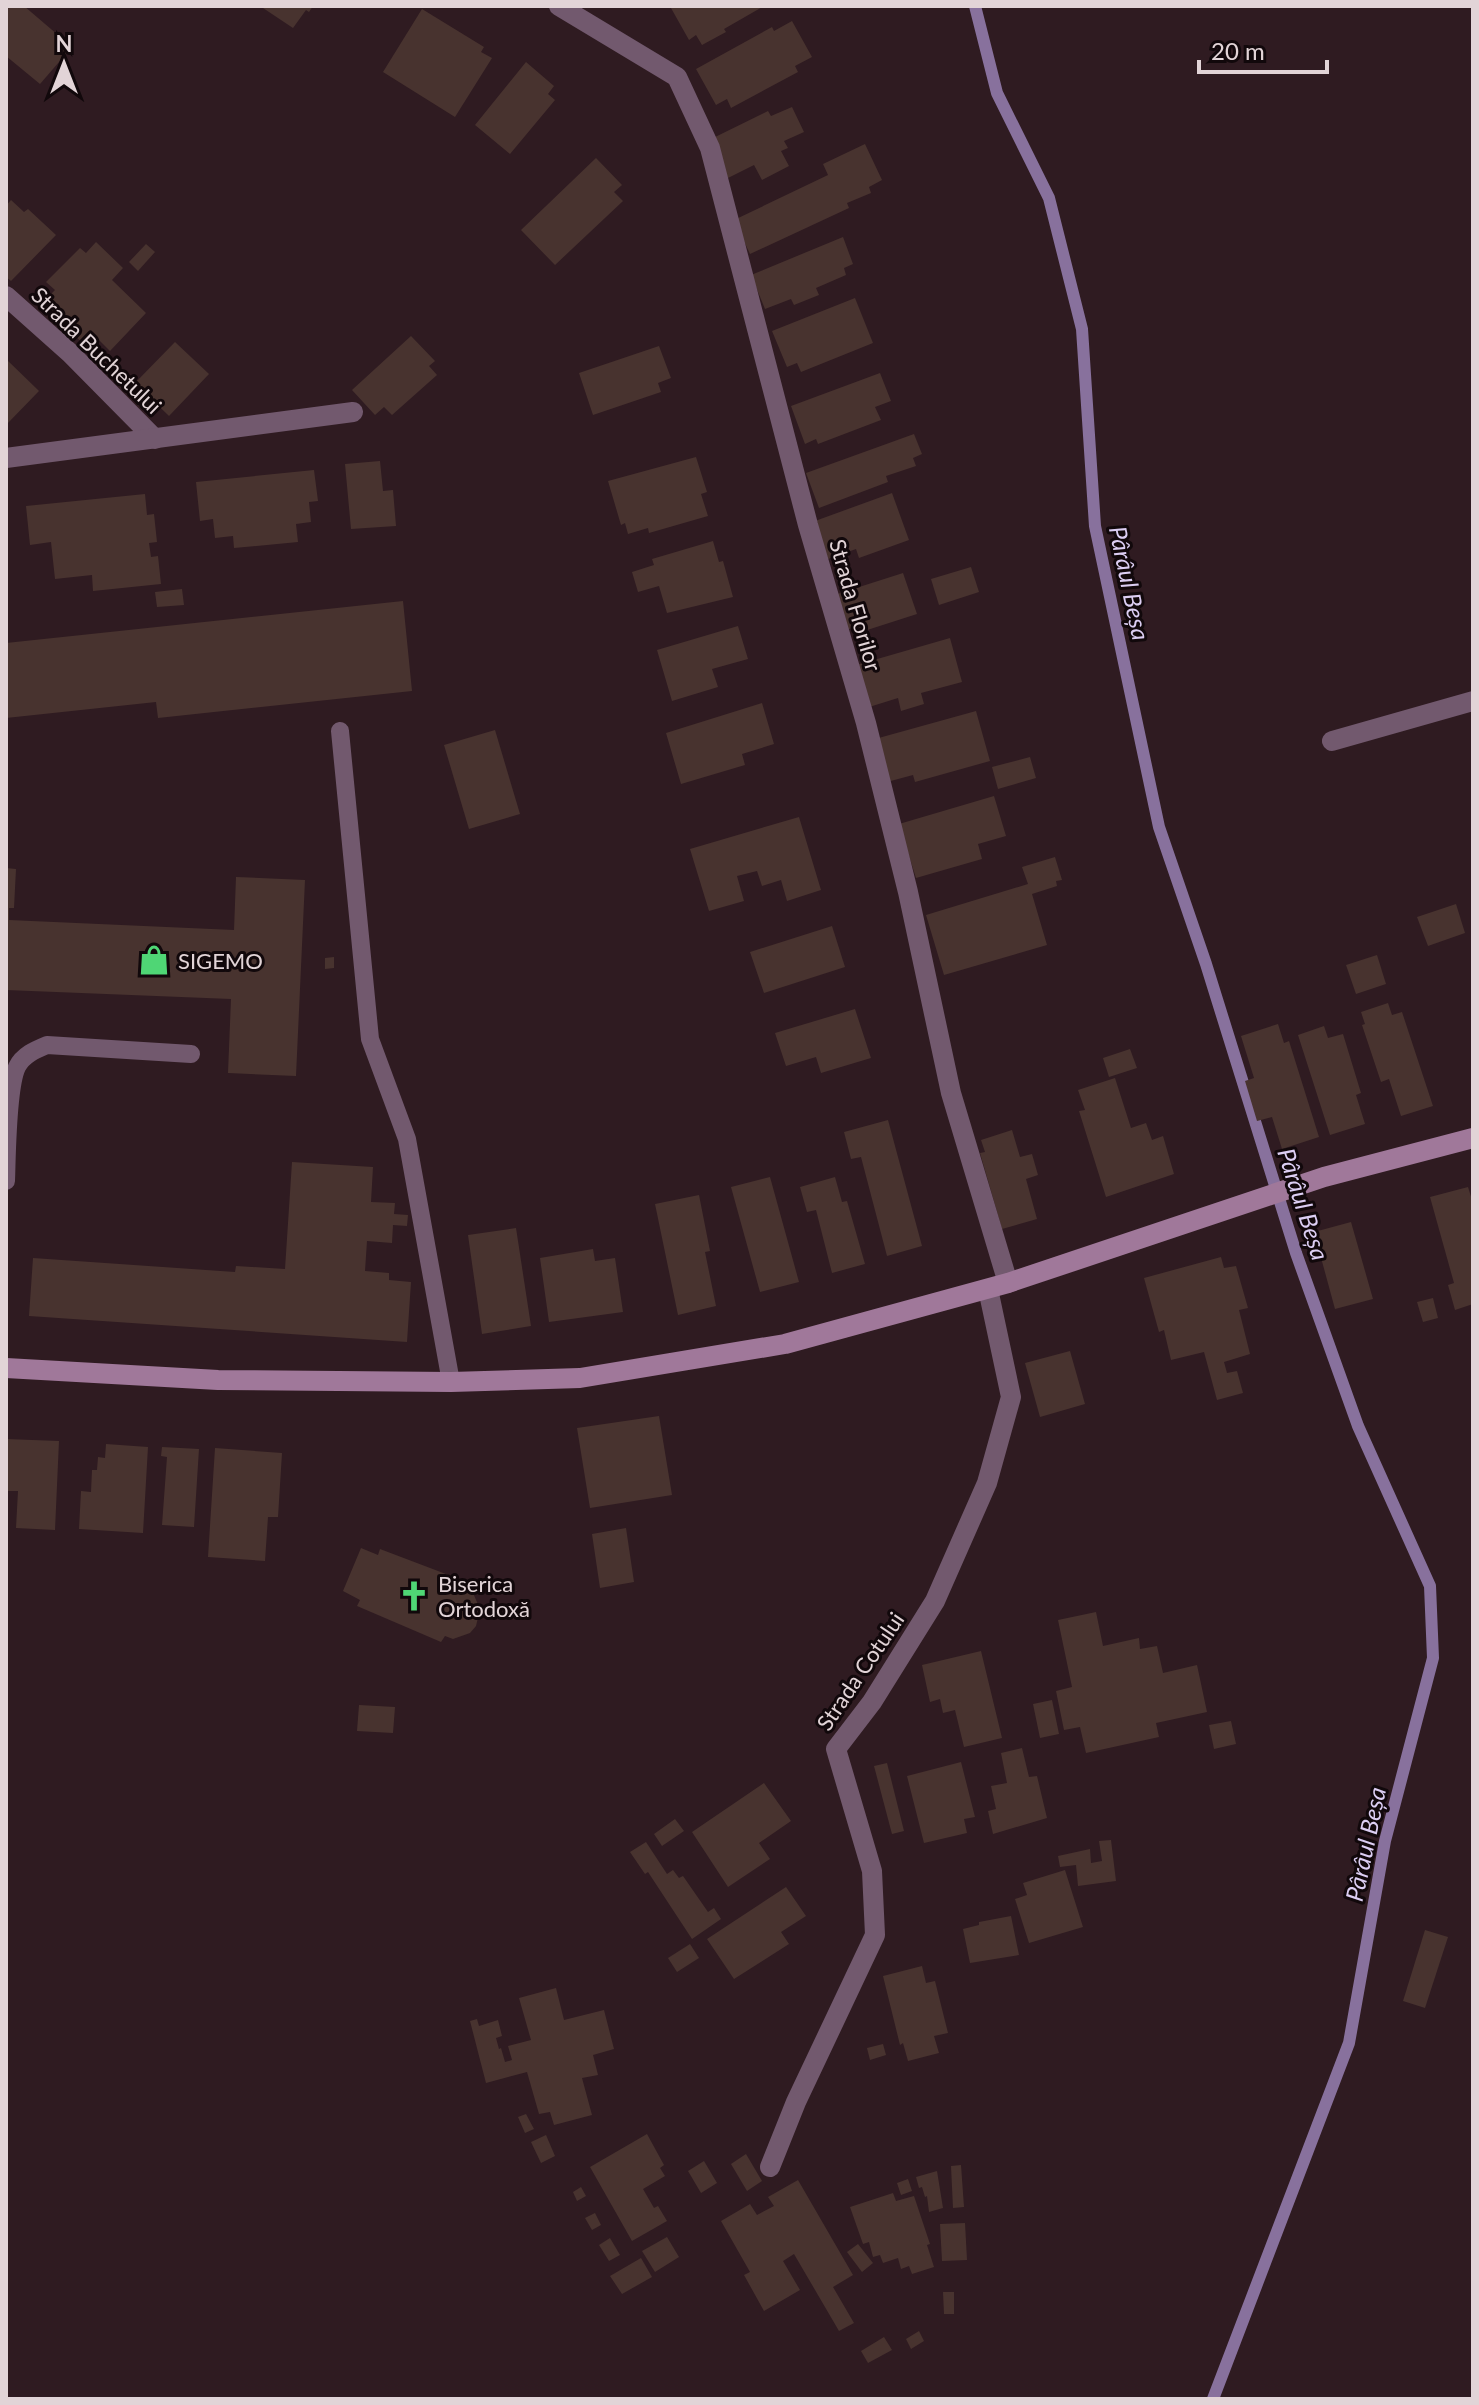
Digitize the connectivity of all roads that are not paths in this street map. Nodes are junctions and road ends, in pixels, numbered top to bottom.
1 (559, 6) edge
2 (6, 296) edge
3 (353, 412) dead end
4 (155, 439) junction
5 (6, 458) edge
6 (1473, 701) edge
7 (340, 731) dead end
8 (1332, 741) dead end
9 (191, 1054) dead end
10 (8, 1113) edge
11 (1473, 1138) edge
12 (6, 1181) edge
13 (998, 1286) junction
14 (6, 1368) edge
15 (451, 1382) junction
16 (770, 2167) dead end

1 - 13 street, Strada Florilor
2 - 4 street, Strada Buchetului
3 - 4 street, Strada Buchetului
4 - 5 street, Strada Buchetului
6 - 8 street
7 - 15 lane
9 - 10 lane
10 - 12 lane
11 - 13 main road
13 - 15 main road
13 - 16 street, Strada Cotului
14 - 15 main road

